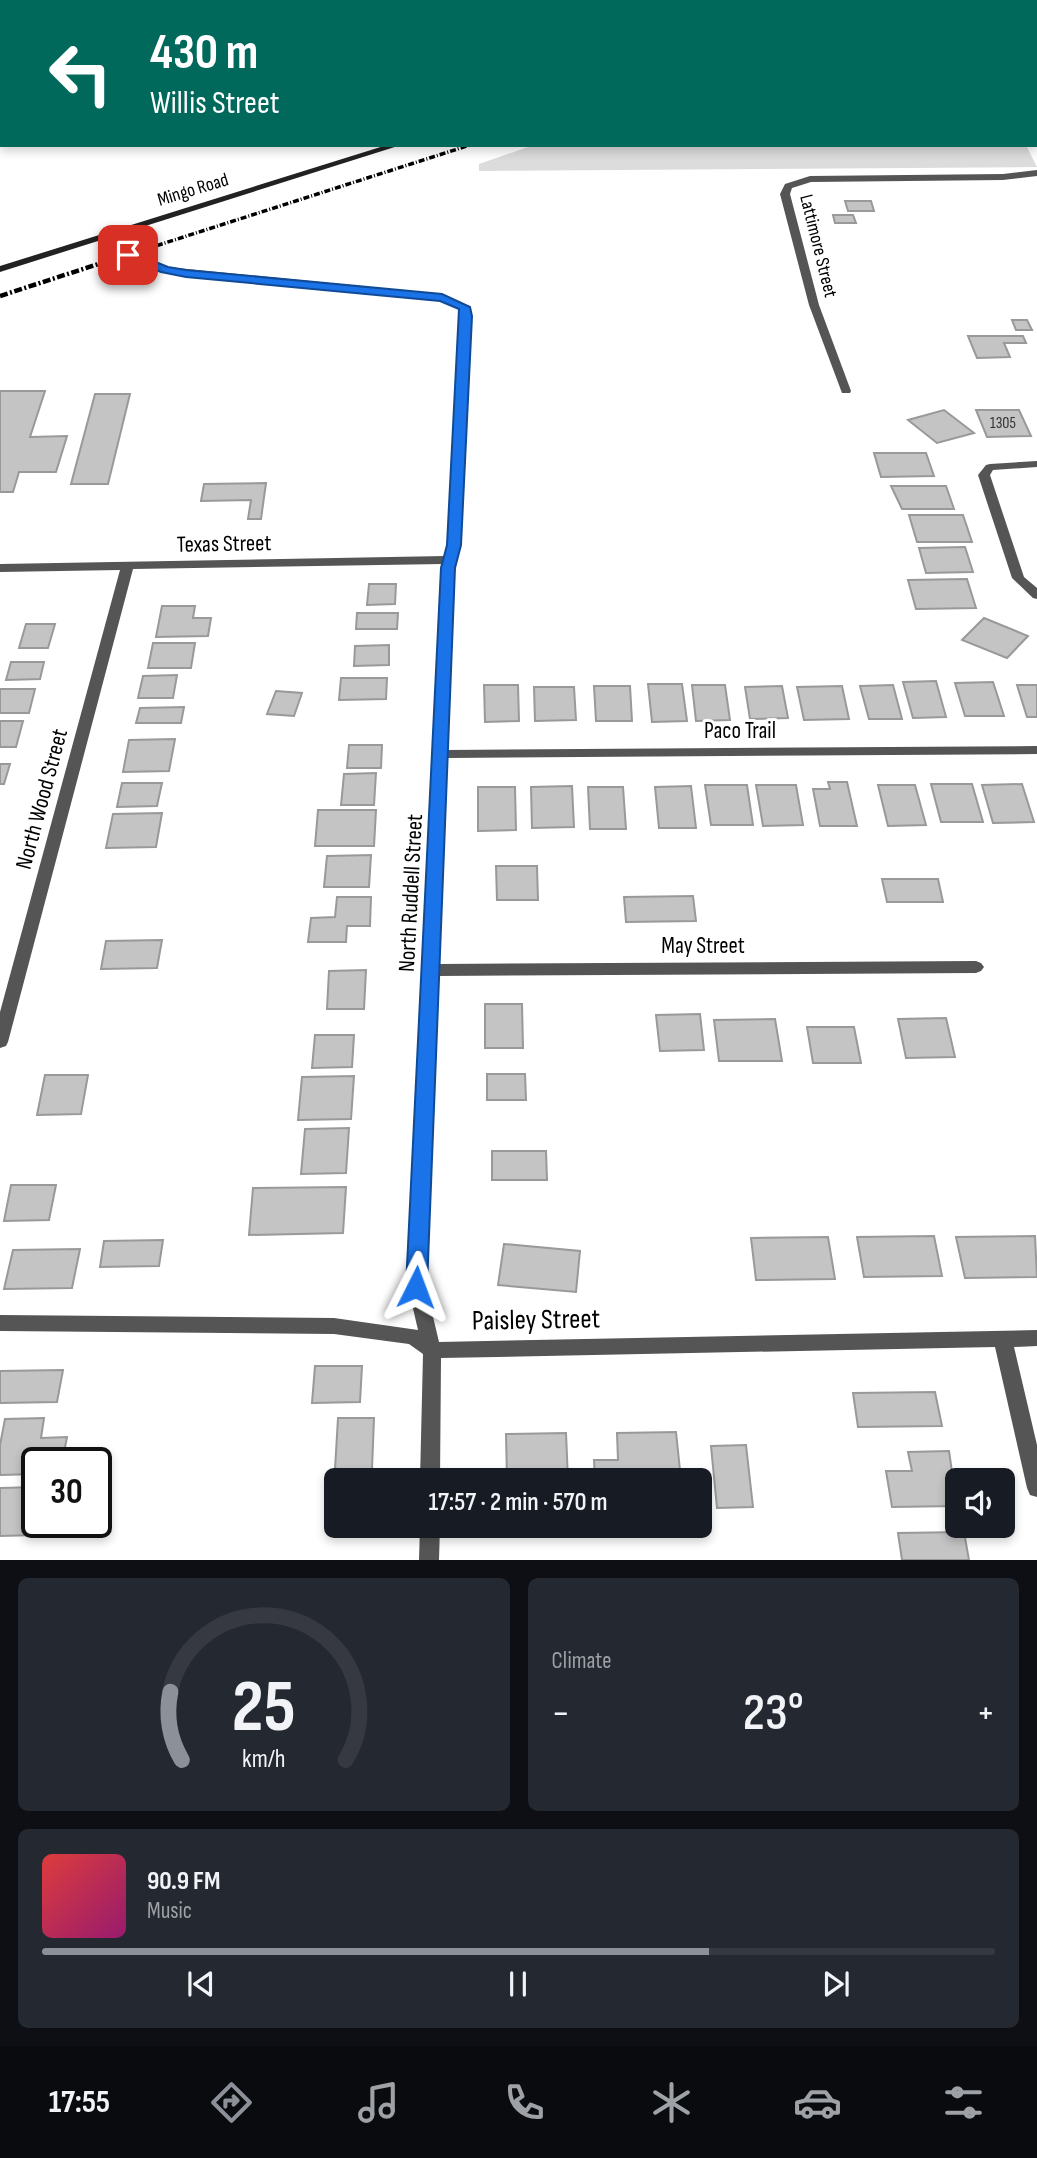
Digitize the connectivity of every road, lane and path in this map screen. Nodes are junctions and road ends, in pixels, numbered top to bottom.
1 (391, 147) edge
2 (1037, 173) edge
3 (107, 235) junction
4 (0, 269) edge
5 (846, 391) dead end
6 (1037, 464) edge
7 (449, 559) junction
8 (127, 567) junction
9 (0, 568) edge
10 (1037, 596) edge
11 (1037, 750) edge
12 (442, 754) junction
13 (976, 967) dead end
14 (431, 970) junction
15 (0, 1042) edge
16 (0, 1323) edge
17 (1037, 1338) edge
18 (1003, 1339) junction
19 (432, 1350) junction
20 (430, 1468) edge
21 (1037, 1488) edge
22 (430, 1538) edge
23 (429, 1559) edge

1 - 3 street, Mingo Road
2 - 5 street, Lattimore Street
3 - 4 street, Mingo Road
3 - 7 street, North Ruddell Street
6 - 10 street
7 - 8 street, Texas Street
7 - 12 street, North Ruddell Street
8 - 9 street, Texas Street
8 - 15 street, North Wood Street
11 - 12 street, Paco Trail
12 - 14 street, North Ruddell Street
13 - 14 street, May Street
14 - 19 street, North Ruddell Street
16 - 19 street, Paisley Street
17 - 18 street, Paisley Street
18 - 19 street, Paisley Street
18 - 21 street
19 - 20 street, North Ruddell Street
22 - 23 street

